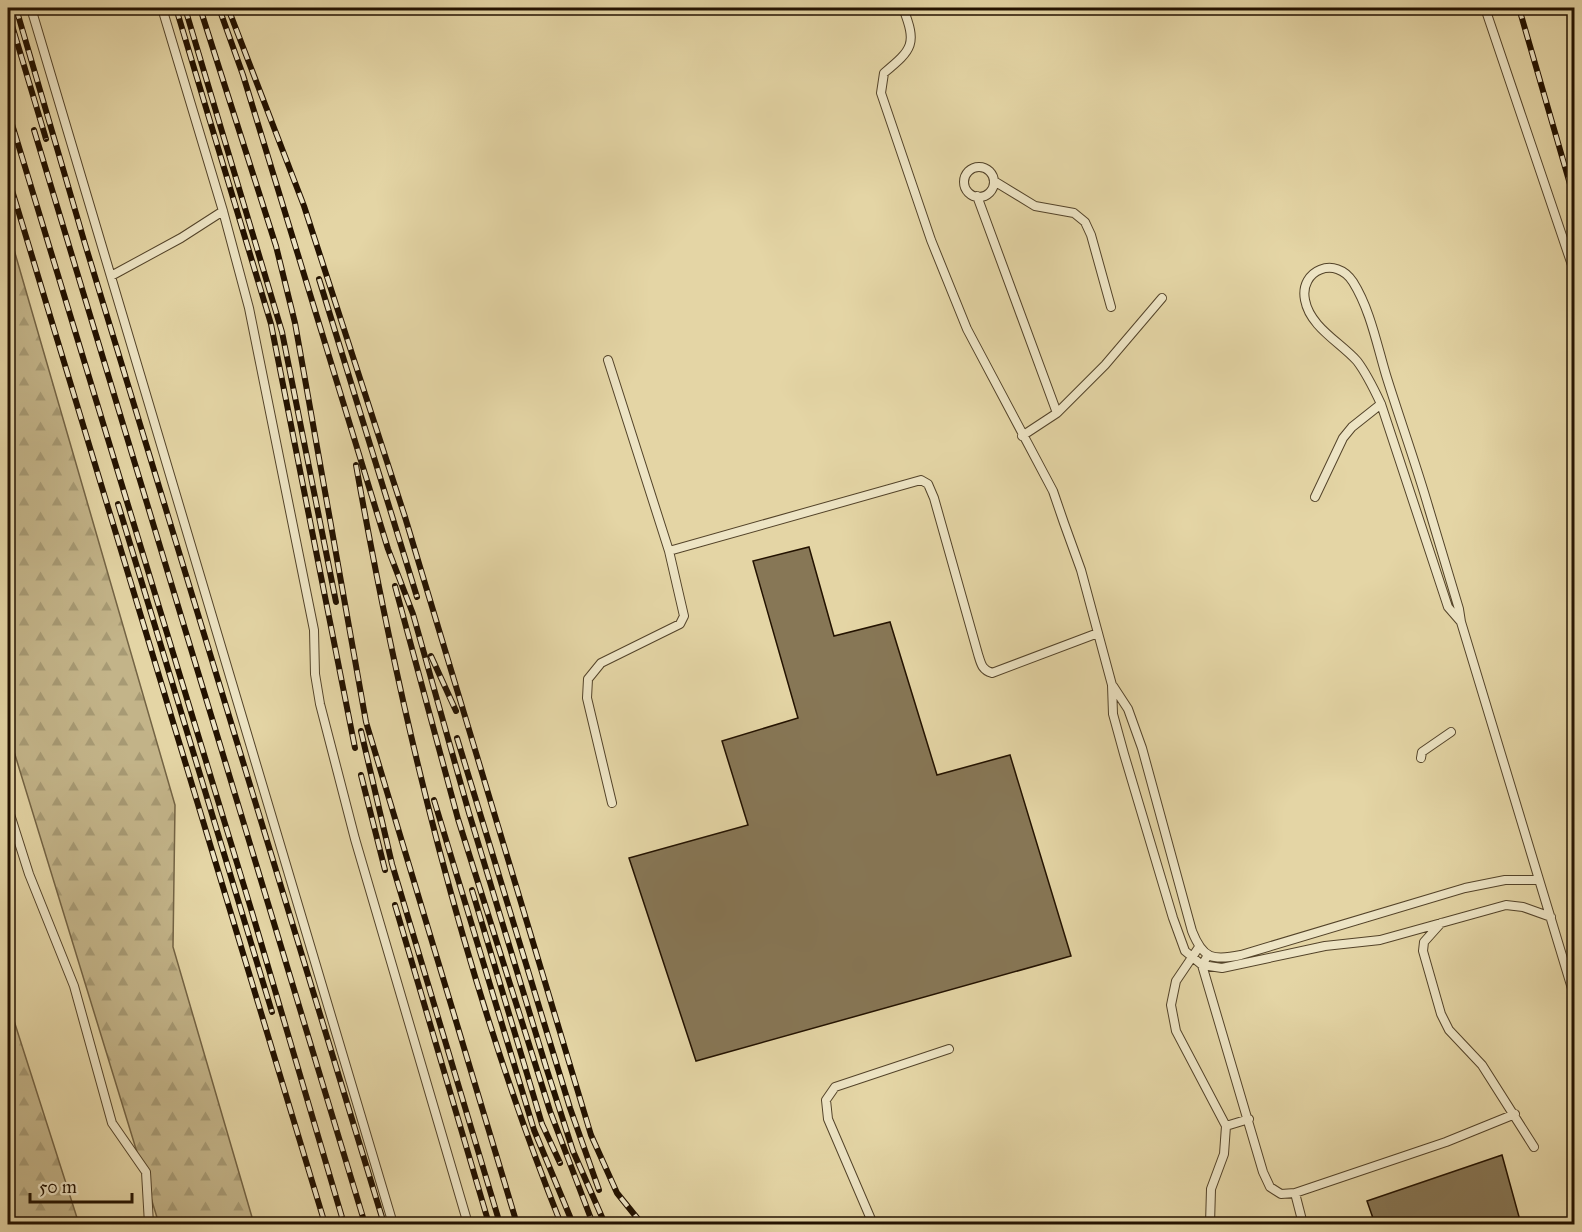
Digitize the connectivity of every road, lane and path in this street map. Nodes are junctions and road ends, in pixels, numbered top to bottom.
1 (31, 8) edge
2 (162, 8) edge
3 (903, 8) edge
4 (1485, 8) edge
5 (994, 181) junction
6 (977, 196) junction
7 (224, 211) junction
8 (1575, 271) edge
9 (111, 276) junction
10 (1162, 298) dead end
11 (1111, 307) dead end
12 (608, 360) dead end
13 (1381, 404) junction
14 (1057, 414) junction
15 (1022, 436) junction
16 (1315, 497) dead end
17 (669, 551) junction
18 (1461, 622) junction
19 (1098, 633) junction
20 (1112, 684) junction
21 (1451, 732) dead end
22 (1421, 758) dead end
23 (612, 803) dead end
24 (8, 808) edge
25 (1539, 880) junction
26 (1551, 917) junction
27 (1442, 922) junction
28 (1199, 947) junction
29 (1208, 955) junction
30 (1191, 958) junction
31 (1202, 965) junction
32 (1575, 995) edge
33 (949, 1049) dead end
34 (1515, 1114) junction
35 (1249, 1119) junction
36 (1226, 1126) junction
37 (1534, 1147) dead end
38 (1295, 1193) junction
39 (149, 1224) edge
40 (393, 1224) edge
41 (468, 1224) edge
42 (873, 1224) edge
43 (1210, 1224) edge
44 (1303, 1224) edge

1 - 9 lane
2 - 7 lane
3 - 15 lane
4 - 8 lane
5 - 6 lane
5 - 6 lane
5 - 11 lane
6 - 14 lane
7 - 9 lane
7 - 41 lane
9 - 40 lane
10 - 14 lane
12 - 17 lane
13 - 16 lane
13 - 18 lane
13 - 18 lane
14 - 15 lane
15 - 19 lane
17 - 19 lane
17 - 23 lane
18 - 25 lane
19 - 20 lane
20 - 28 lane
20 - 30 lane
21 - 22 lane
24 - 39 lane
25 - 26 lane
25 - 29 lane
26 - 27 lane
26 - 32 lane
27 - 31 lane
27 - 34 lane
28 - 29 lane
28 - 30 lane
29 - 31 lane
30 - 31 lane
30 - 36 lane
31 - 35 lane
33 - 42 lane
34 - 37 lane
34 - 38 lane
35 - 36 lane
35 - 38 lane
36 - 43 lane
38 - 44 lane

